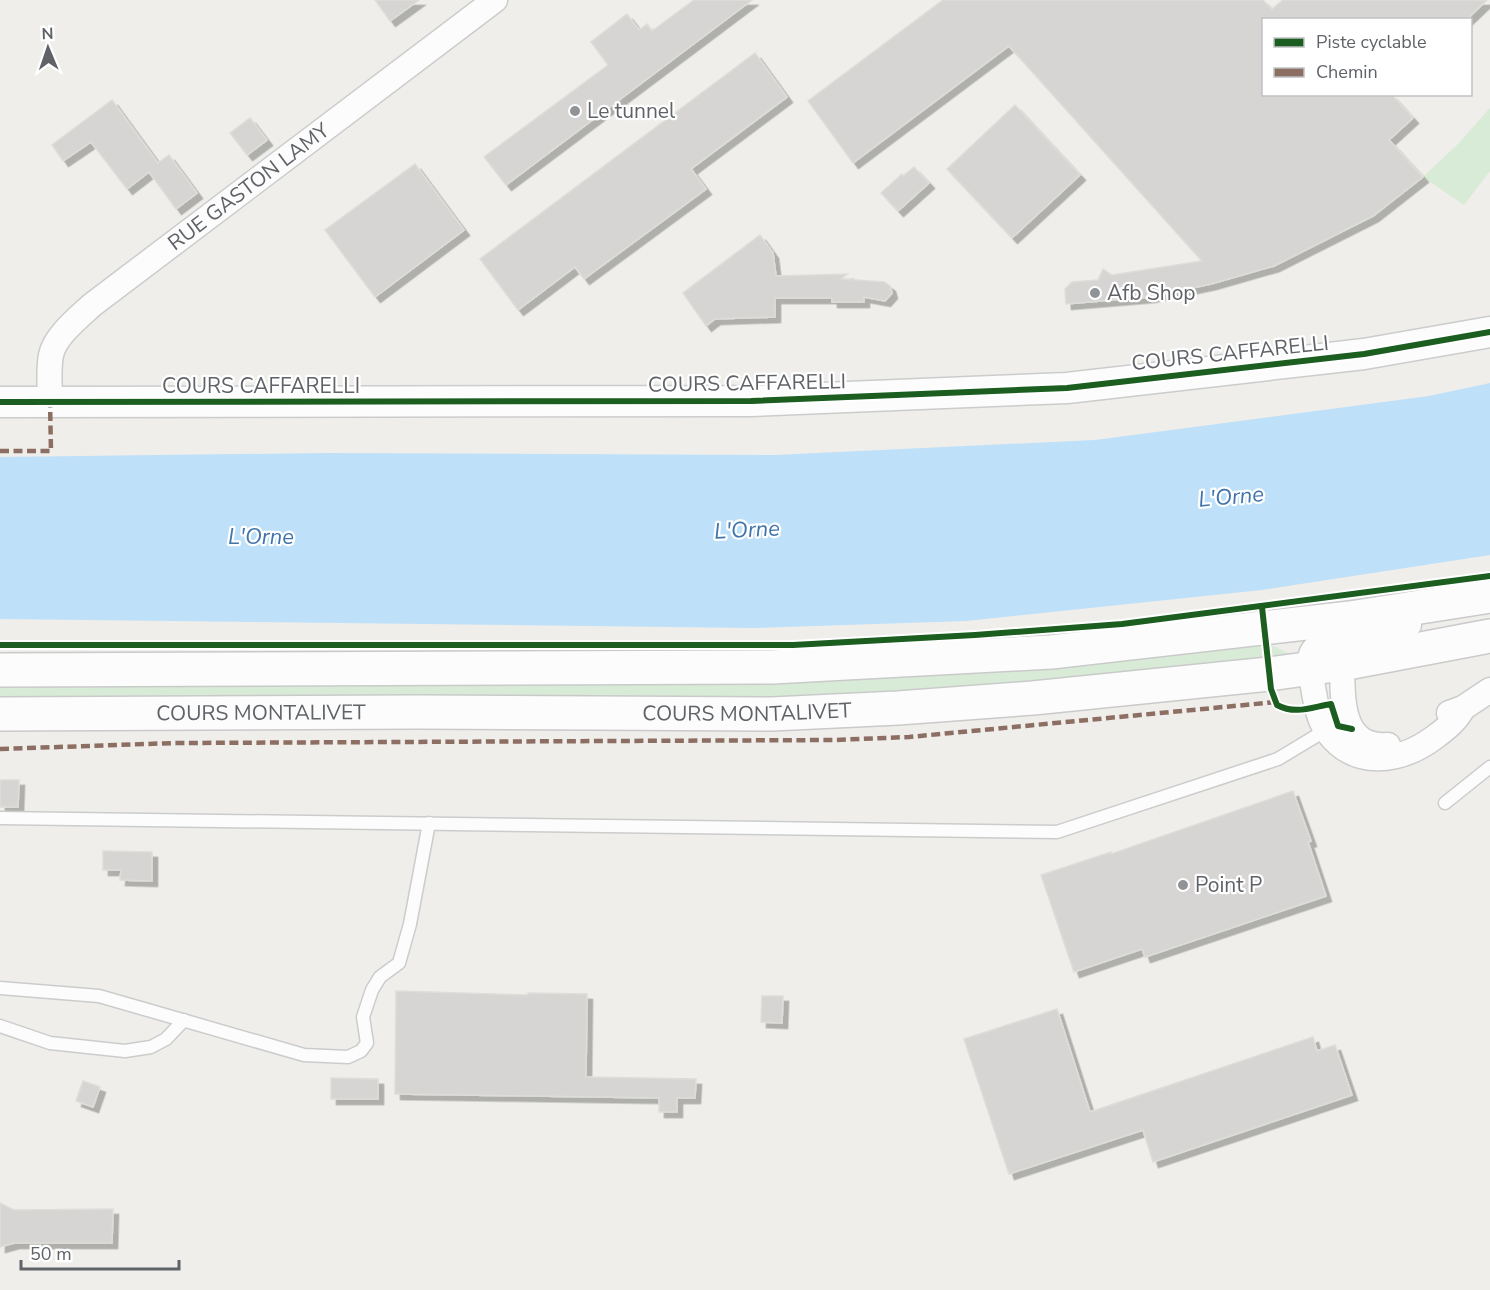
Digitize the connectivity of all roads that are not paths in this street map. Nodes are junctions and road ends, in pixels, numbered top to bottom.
1 (495, 0) edge
2 (1490, 332) edge
3 (0, 402) edge
4 (50, 402) junction
5 (1479, 598) edge
6 (1488, 636) edge
7 (1342, 664) junction
8 (1310, 668) junction
9 (0, 670) edge
10 (1481, 700) edge
11 (0, 714) edge
12 (1326, 730) junction
13 (1490, 767) edge
14 (1445, 803) dead end
15 (0, 818) edge
16 (429, 823) junction
17 (0, 988) edge
18 (184, 1020) junction
19 (0, 1026) edge

1 - 4 street, RUE GASTON LAMY
2 - 4 street, COURS CAFFARELLI
3 - 4 street, COURS CAFFARELLI
5 - 8 street
5 - 9 main road, COURS MONTALIVET
6 - 7 main road, COURS MONTALIVET
7 - 8 main road, COURS MONTALIVET
7 - 10 street
8 - 11 main road, COURS MONTALIVET
8 - 12 street
10 - 12 street
12 - 16 lane
13 - 14 lane
15 - 16 lane
16 - 18 lane
17 - 18 lane
18 - 19 lane

